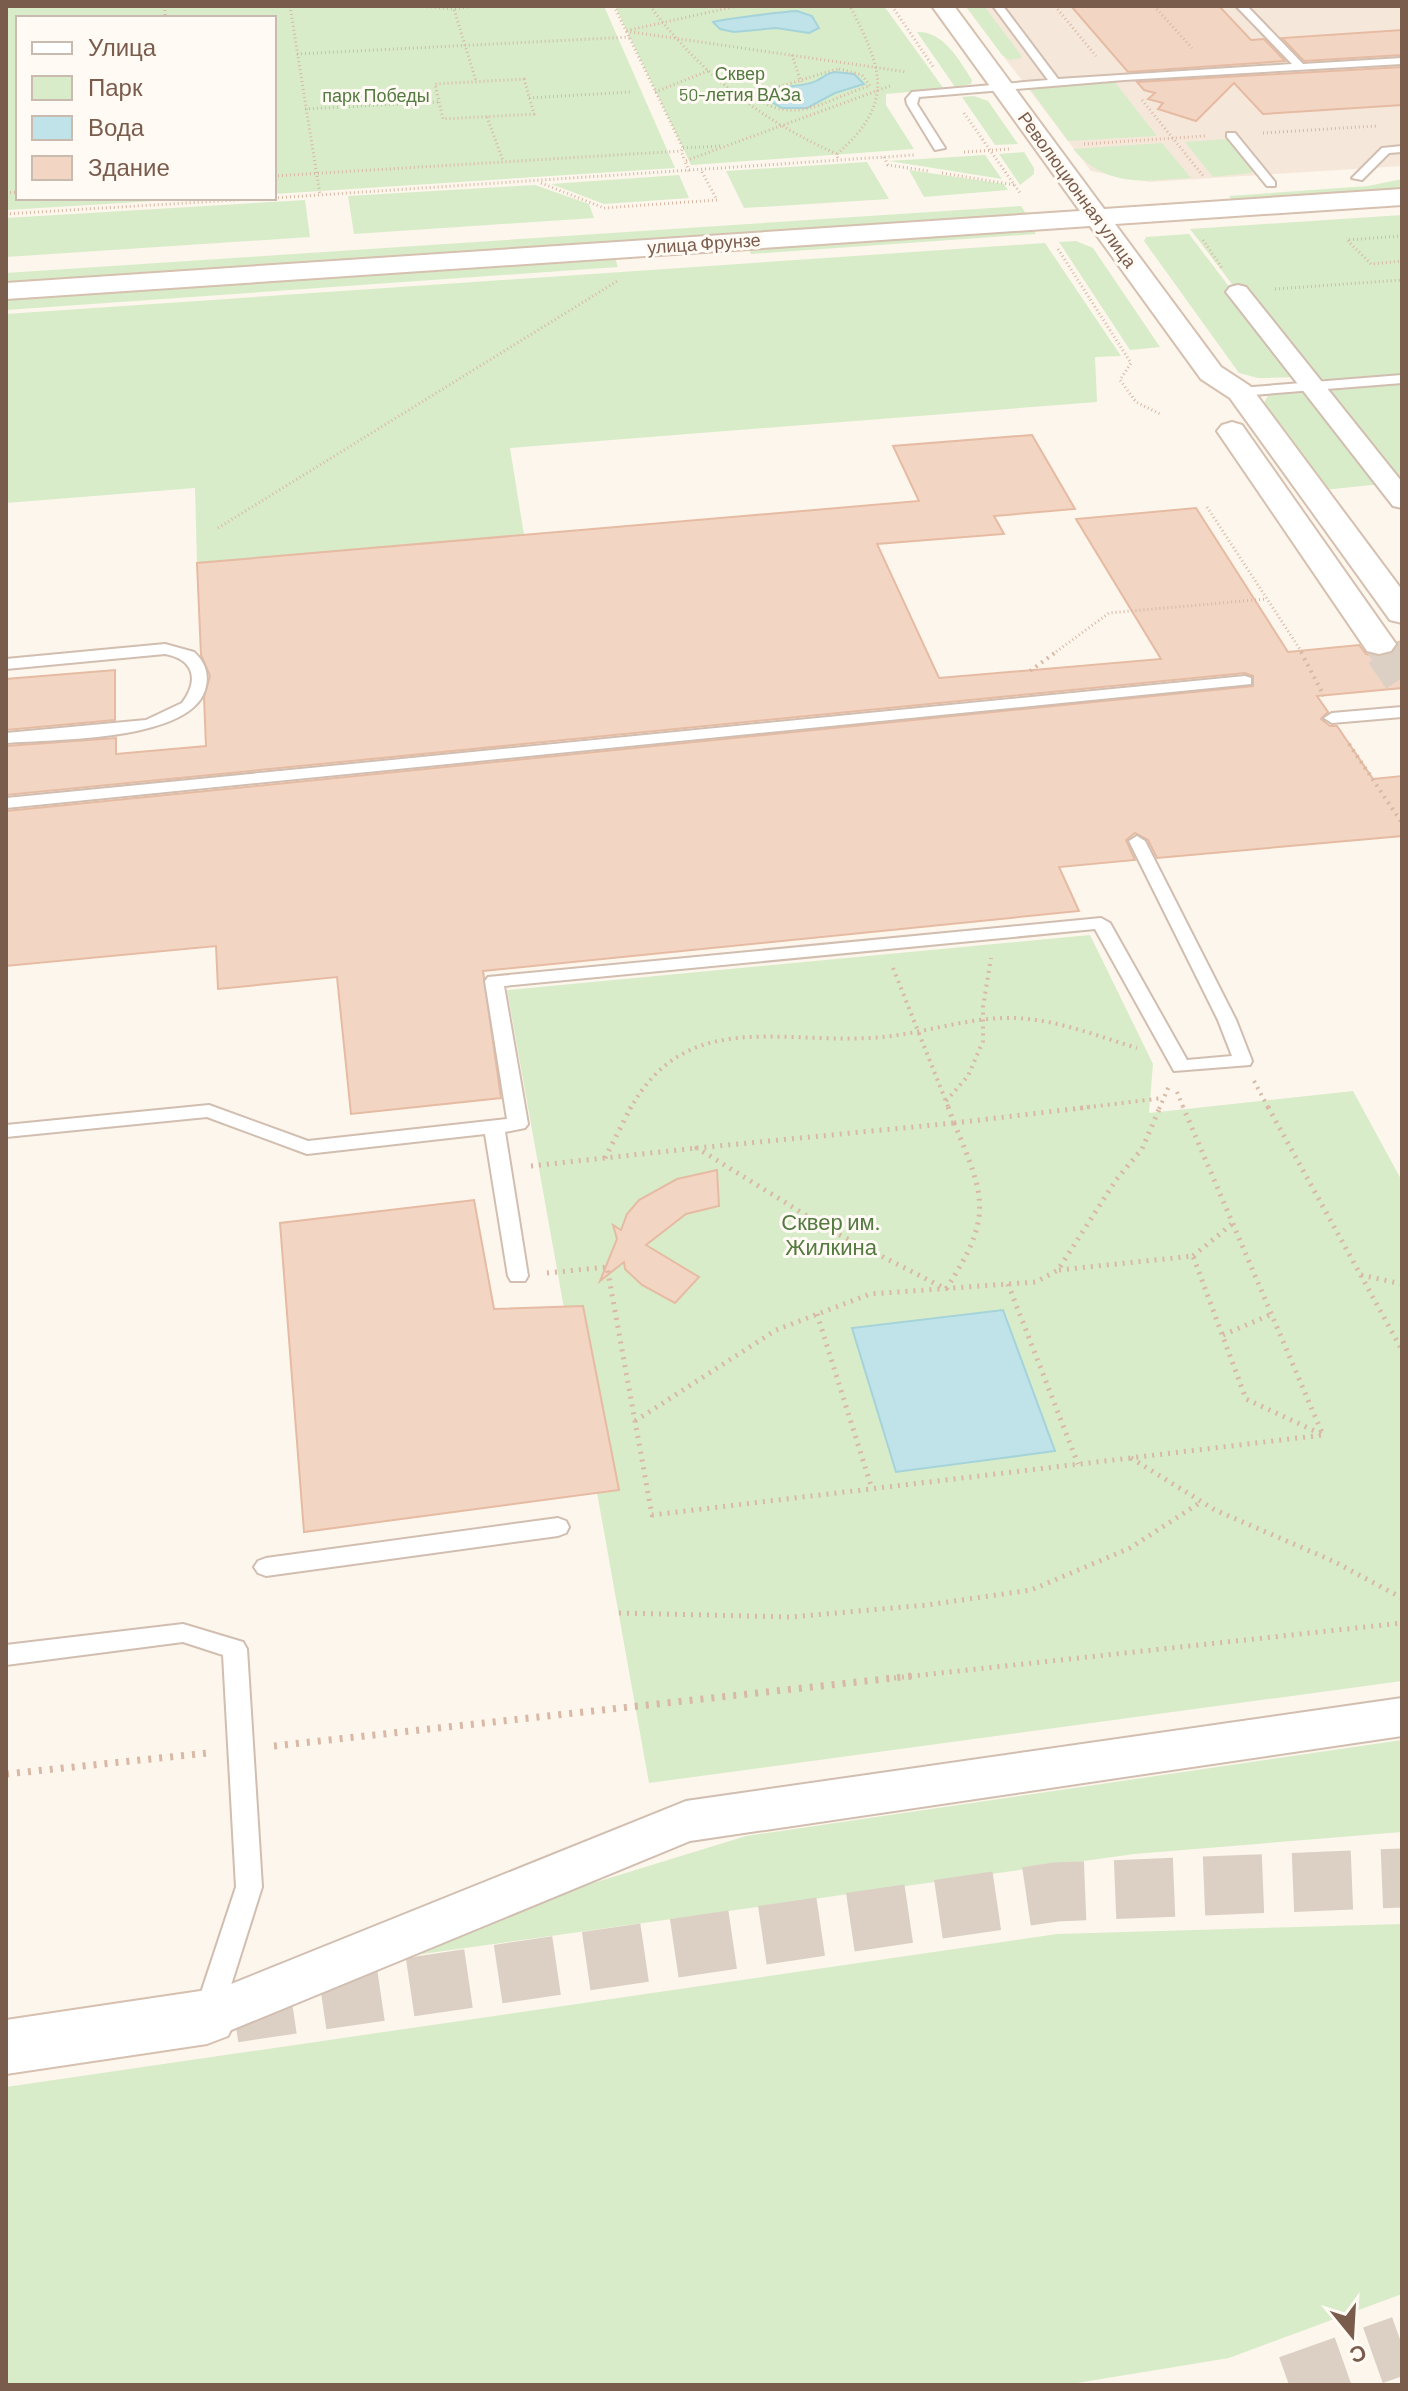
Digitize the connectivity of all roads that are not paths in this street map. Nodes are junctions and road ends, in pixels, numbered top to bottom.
1 (943, 6) edge
2 (998, 6) edge
3 (1241, 6) edge
4 (1402, 61) edge
5 (1300, 67) junction
6 (1055, 82) junction
7 (1001, 86) junction
8 (1231, 135) dead end
9 (939, 148) dead end
10 (1402, 149) edge
11 (1402, 175) edge
12 (1358, 178) junction
13 (1271, 184) junction
14 (1402, 197) edge
15 (1089, 207) junction
16 (6, 268) edge
17 (6, 291) edge
18 (1238, 292) road end
19 (1211, 373) junction
20 (1402, 379) edge
21 (1312, 386) junction
22 (1240, 392) junction
23 (1402, 500) edge
24 (1402, 613) tunnel mouth
25 (1379, 644) tunnel mouth
26 (6, 664) edge
27 (1245, 681) dead end
28 (1402, 712) edge
29 (1332, 718) road end
30 (6, 738) edge
31 (6, 803) edge
32 (1137, 841) dead end
33 (494, 1127) junction
34 (6, 1131) edge
35 (518, 1276) road end
36 (558, 1527) dead end
37 (266, 1567) dead end
38 (6, 1655) edge
39 (1402, 1717) edge
40 (207, 2017) junction
41 (6, 2047) edge

1 - 7 main road, Революционная улица
2 - 6 lane
3 - 5 lane
4 - 5 lane
5 - 6 lane
6 - 7 lane
7 - 9 lane
7 - 15 main road, Революционная улица
8 - 13 lane
10 - 12 lane
11 - 12 main road, улица Фрунзе
12 - 13 main road, улица Фрунзе
13 - 15 main road, улица Фрунзе
14 - 15 main road, улица Фрунзе
15 - 16 main road, улица Фрунзе
15 - 17 main road, улица Фрунзе
15 - 19 main road, Революционная улица
18 - 21 street
19 - 22 main road, Революционная улица
19 - 25 main road, Революционная улица
20 - 21 lane
21 - 22 lane
21 - 23 street
22 - 24 main road, Революционная улица
26 - 30 lane
27 - 31 lane
28 - 29 lane
32 - 33 lane
33 - 34 lane
33 - 35 lane
36 - 37 lane
38 - 40 lane
39 - 40 street
40 - 41 main road

